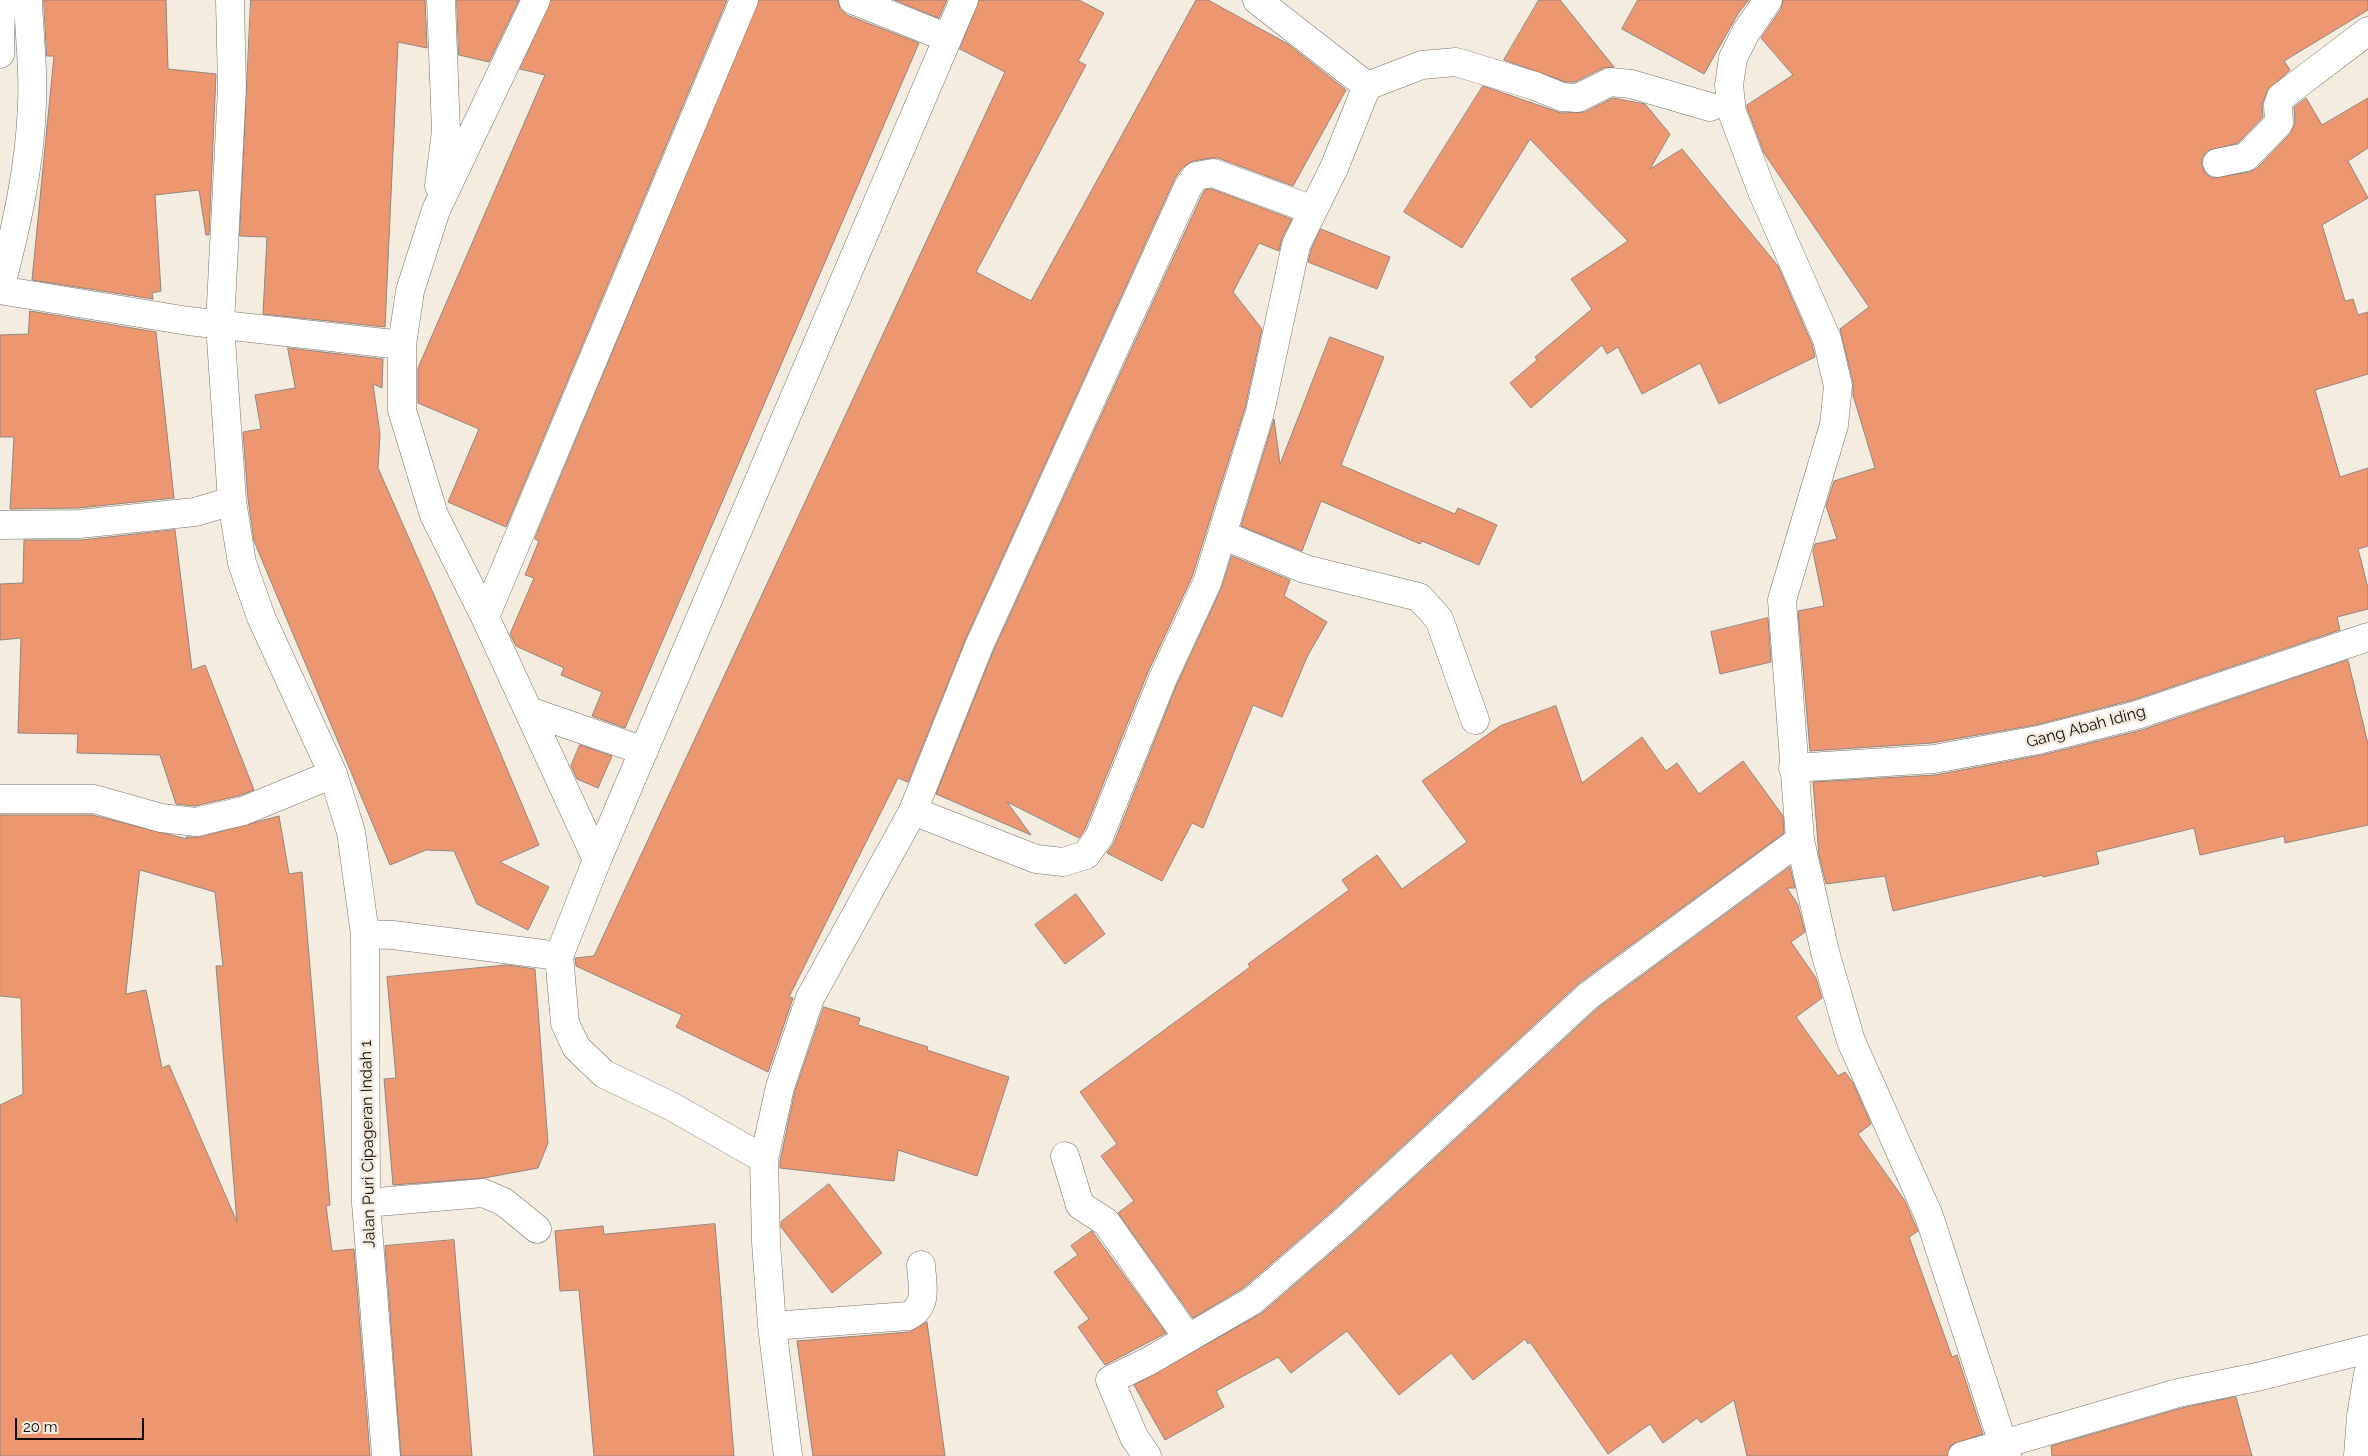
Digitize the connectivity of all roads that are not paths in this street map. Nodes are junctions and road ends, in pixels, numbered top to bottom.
1 (0, 0) edge
2 (28, 0) edge
3 (230, 0) edge
4 (441, 0) edge
5 (536, 0) edge
6 (744, 0) edge
7 (853, 0) edge
8 (964, 0) edge
9 (1257, 0) edge
10 (1760, 2) edge
11 (2368, 32) edge
12 (948, 38) junction
13 (0, 54) edge
14 (1367, 86) junction
15 (1710, 107) dead end
16 (2217, 163) dead end
17 (436, 210) junction
18 (1313, 210) junction
19 (0, 290) edge
20 (220, 324) junction
21 (402, 345) junction
22 (232, 501) junction
23 (0, 525) edge
24 (1223, 535) junction
25 (485, 617) junction
26 (2368, 637) edge
27 (529, 711) junction
28 (1475, 720) dead end
29 (644, 751) junction
30 (1793, 768) junction
31 (333, 774) junction
32 (0, 799) edge
33 (913, 811) junction
34 (1800, 840) junction
35 (597, 860) junction
36 (365, 934) junction
37 (558, 956) junction
38 (1064, 1156) dead end
39 (764, 1159) junction
40 (366, 1203) junction
41 (537, 1229) dead end
42 (921, 1265) dead end
43 (772, 1326) junction
44 (1188, 1338) junction
45 (2368, 1349) edge
46 (2368, 1374) edge
47 (2005, 1450) edge
48 (386, 1456) edge
49 (788, 1456) edge
50 (1147, 1456) edge
51 (1962, 1456) edge
52 (2358, 1456) edge

1 - 13 street
2 - 19 street
3 - 20 street, Jalan Puri Cipageran Indah 1
4 - 17 street
5 - 17 street
6 - 25 street
7 - 12 street
8 - 12 street
9 - 14 street
10 - 30 street
11 - 16 street
12 - 29 street
14 - 15 street
14 - 18 street
17 - 21 street
18 - 24 street
18 - 33 street
19 - 20 street
20 - 21 street
20 - 22 street, Jalan Puri Cipageran Indah 1
21 - 25 street
22 - 23 street
22 - 31 street, Jalan Puri Cipageran Indah 1
24 - 28 street
24 - 33 street
25 - 27 street
26 - 30 street, Gang Abah Iding
27 - 29 street
27 - 35 street
29 - 35 street
30 - 34 street
31 - 32 street
31 - 36 street, Jalan Puri Cipageran Indah 1
33 - 39 street
34 - 44 street
34 - 47 street
35 - 37 street
36 - 37 street
36 - 40 street, Jalan Puri Cipageran Indah 1
37 - 39 street
38 - 44 street
39 - 43 street
40 - 41 street
40 - 48 street, Jalan Puri Cipageran Indah 1
42 - 43 street
43 - 49 street
44 - 50 street
45 - 47 street
46 - 52 street
47 - 51 street

